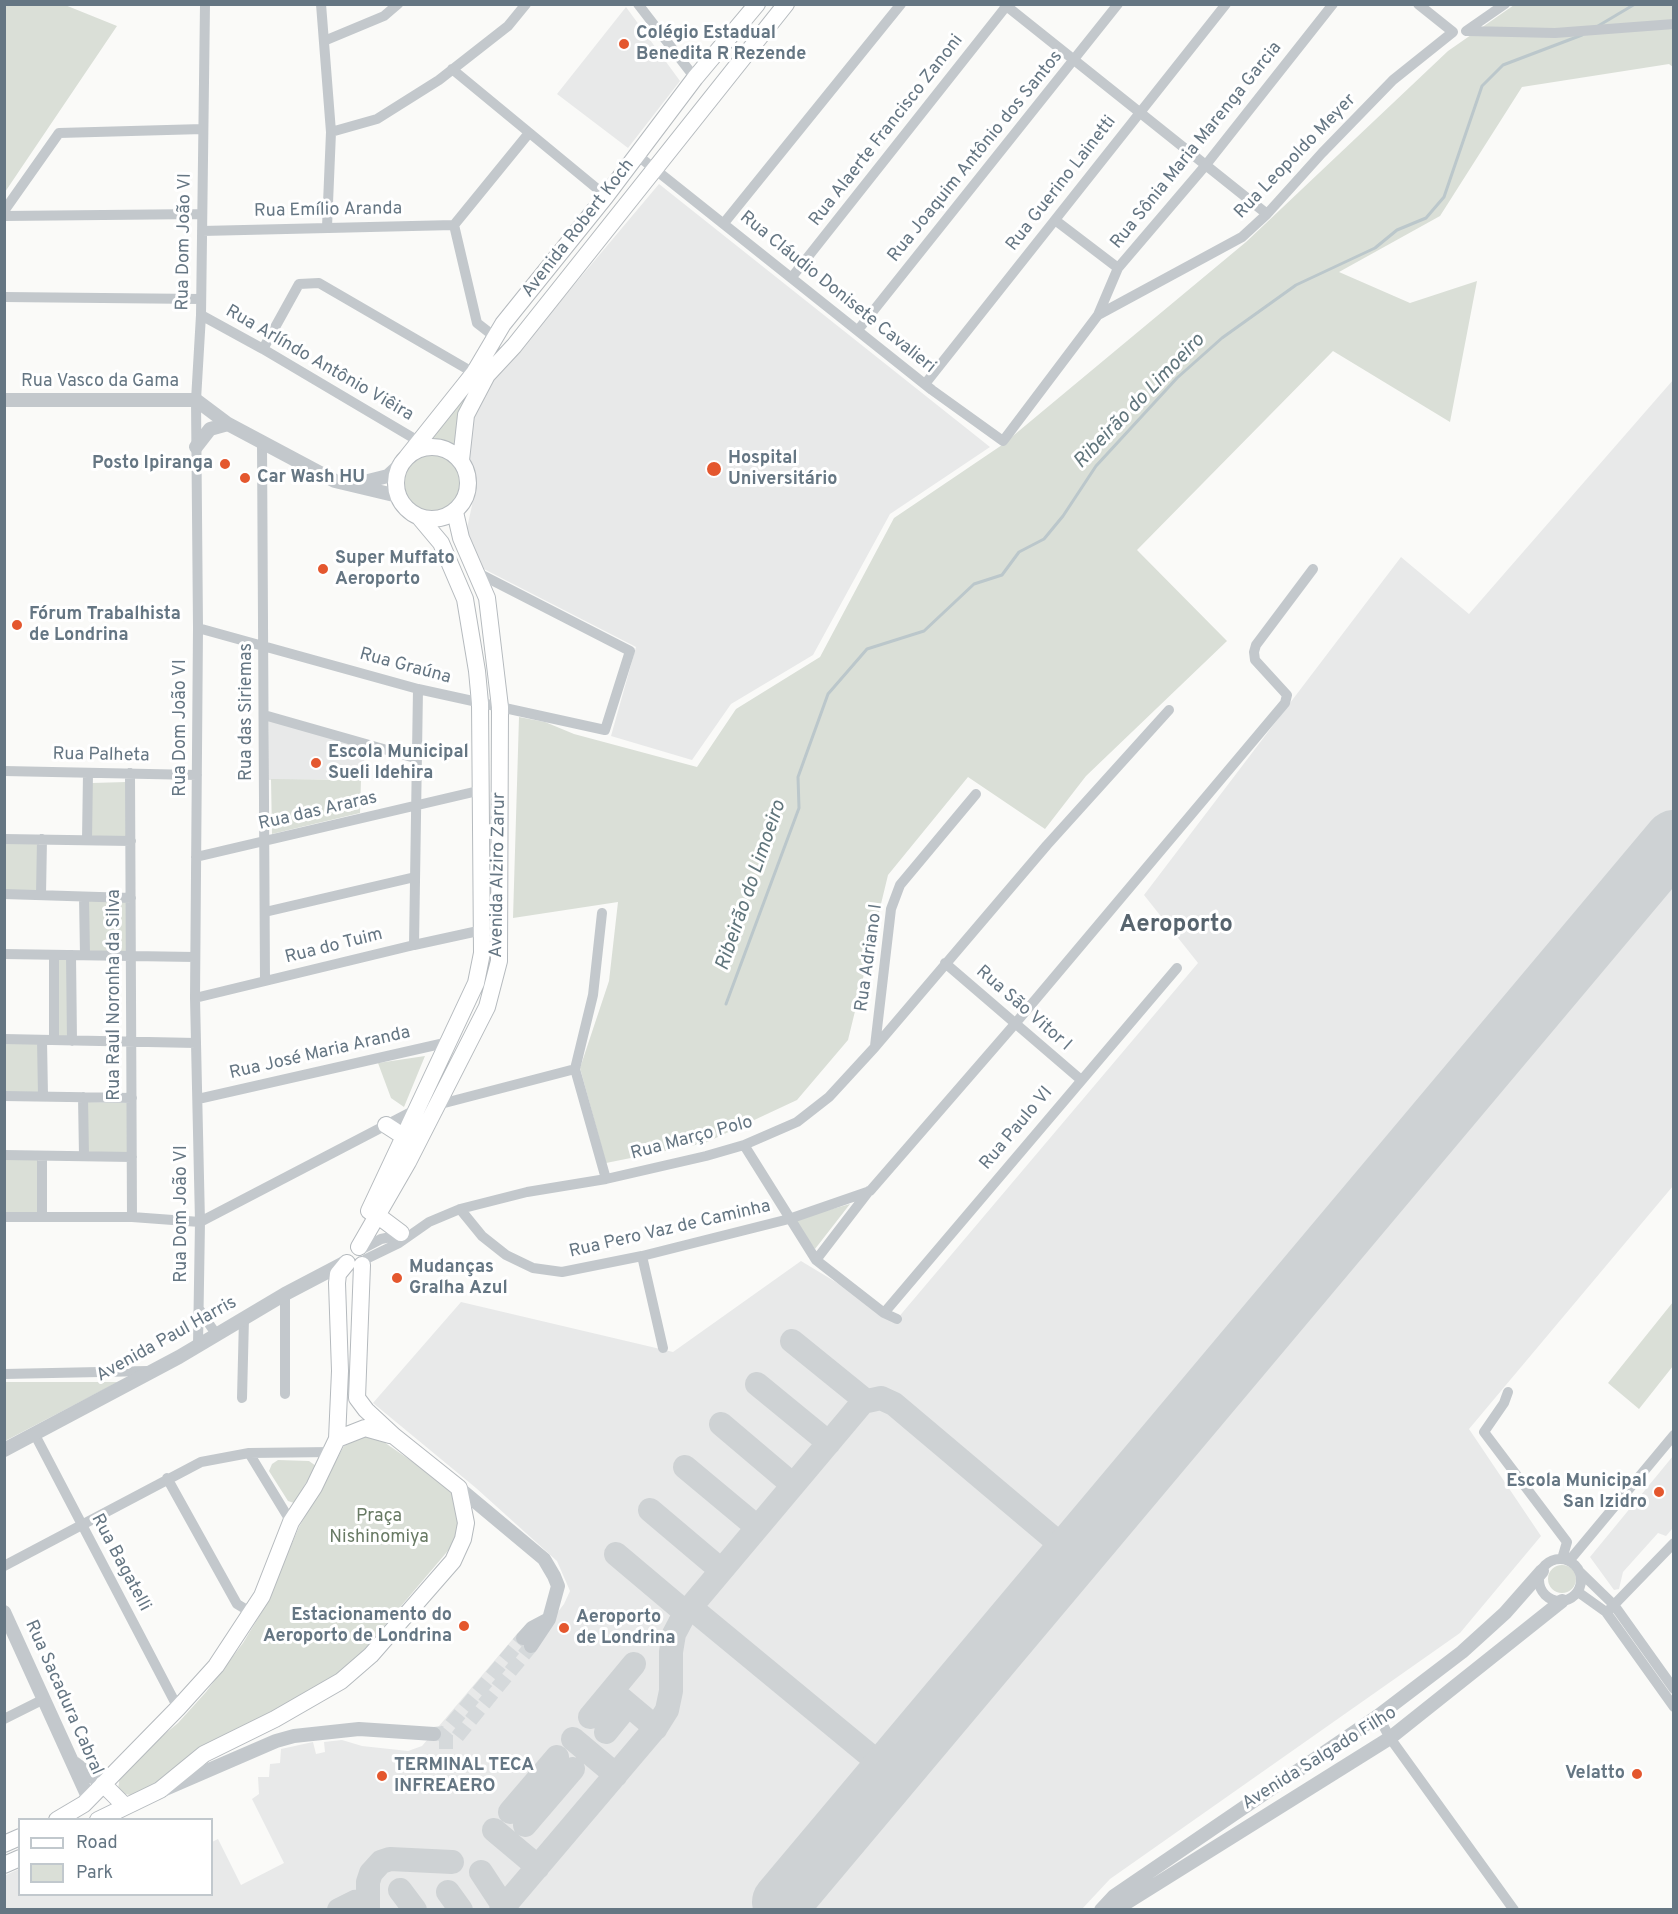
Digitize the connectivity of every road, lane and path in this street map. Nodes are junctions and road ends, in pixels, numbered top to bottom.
1 (205, 4) edge
2 (321, 4) edge
3 (398, 4) edge
4 (526, 4) edge
5 (757, 4) edge
6 (786, 4) edge
7 (900, 4) edge
8 (1118, 4) edge
9 (1226, 4) edge
10 (1333, 4) edge
11 (1418, 4) edge
12 (1505, 4) edge
13 (1006, 5) edge
14 (641, 6) edge
15 (1674, 24) edge
16 (1468, 31) junction
17 (1453, 32) junction
18 (324, 41) junction
19 (1074, 61) junction
20 (452, 69) junction
21 (695, 78) junction
22 (1139, 113) junction
23 (203, 129) junction
24 (331, 132) junction
25 (529, 133) junction
26 (637, 155) junction
27 (1205, 166) junction
28 (654, 168) junction
29 (606, 196) junction
30 (4, 214) edge
31 (202, 214) junction
32 (1267, 214) junction
33 (1054, 220) junction
34 (724, 224) junction
35 (454, 225) junction
36 (327, 227) junction
37 (202, 231) junction
38 (1118, 268) junction
39 (792, 278) junction
40 (4, 297) edge
41 (201, 299) junction
42 (201, 315) junction
43 (1098, 315) junction
44 (858, 330) junction
45 (499, 331) junction
46 (517, 341) junction
47 (263, 349) junction
48 (474, 373) junction
49 (925, 384) junction
50 (4, 400) edge
51 (196, 400) junction
52 (228, 424) junction
53 (1003, 441) joint
54 (420, 442) junction
55 (262, 443) junction
56 (196, 447) junction
57 (461, 460) junction
58 (403, 461) junction
59 (349, 485) junction
60 (398, 496) junction
61 (455, 512) junction
62 (420, 518) junction
63 (1312, 569) dead end
64 (477, 572) junction
65 (198, 628) junction
66 (264, 646) junction
67 (418, 689) junction
68 (480, 703) junction
69 (500, 707) junction
70 (1169, 710) dead end
71 (264, 715) junction
72 (415, 758) junction
73 (4, 771) edge
74 (88, 773) junction
75 (130, 773) junction
76 (197, 775) junction
77 (482, 790) junction
78 (976, 794) dead end
79 (416, 806) junction
80 (4, 839) edge
81 (42, 839) junction
82 (87, 840) junction
83 (130, 841) junction
84 (265, 841) junction
85 (196, 857) junction
86 (415, 877) junction
87 (4, 894) edge
88 (41, 895) junction
89 (84, 897) junction
90 (131, 898) junction
91 (265, 912) junction
92 (602, 913) dead end
93 (501, 926) junction
94 (482, 932) junction
95 (414, 945) junction
96 (4, 954) edge
97 (54, 955) junction
98 (71, 955) junction
99 (85, 955) junction
100 (131, 956) junction
101 (195, 957) junction
102 (945, 963) junction
103 (1177, 968) dead end
104 (265, 981) junction
105 (195, 998) junction
106 (1014, 1025) junction
107 (4, 1039) edge
108 (48, 1040) junction
109 (72, 1041) junction
110 (132, 1042) junction
111 (449, 1042) junction
112 (196, 1043) junction
113 (875, 1047) junction
114 (576, 1069) junction
115 (1080, 1079) junction
116 (4, 1096) edge
117 (43, 1096) junction
118 (83, 1097) junction
119 (132, 1098) junction
120 (198, 1099) junction
121 (436, 1106) junction
122 (416, 1110) junction
123 (386, 1125) junction
124 (403, 1136) junction
125 (744, 1145) junction
126 (4, 1155) edge
127 (42, 1156) junction
128 (84, 1156) junction
129 (132, 1157) junction
130 (606, 1179) junction
131 (870, 1191) junction
132 (460, 1209) junction
133 (377, 1215) junction
134 (132, 1216) junction
135 (42, 1217) junction
136 (4, 1218) edge
137 (789, 1219) junction
138 (200, 1222) junction
139 (405, 1233) junction
140 (356, 1256) junction
141 (642, 1256) junction
142 (816, 1260) junction
143 (285, 1294) junction
144 (198, 1308) junction
145 (884, 1313) junction
146 (244, 1318) junction
147 (897, 1319) dead end
148 (216, 1334) junction
149 (198, 1344) junction
150 (663, 1348) dead end
151 (148, 1371) junction
152 (349, 1371) junction
153 (4, 1374) edge
154 (1508, 1392) dead end
155 (285, 1394) dead end
156 (242, 1398) dead end
157 (34, 1433) junction
158 (1674, 1435) edge
159 (394, 1436) junction
160 (334, 1446) junction
161 (4, 1449) edge
162 (249, 1453) junction
163 (167, 1478) junction
164 (459, 1488) junction
165 (291, 1522) junction
166 (82, 1526) junction
167 (1674, 1543) edge
168 (1566, 1560) junction
169 (4, 1566) edge
170 (1542, 1571) junction
171 (1580, 1571) junction
172 (1578, 1592) junction
173 (1562, 1601) junction
174 (1610, 1609) junction
175 (4, 1612) edge
176 (252, 1613) junction
177 (527, 1642) tunnel mouth
178 (1674, 1689) edge
179 (44, 1699) junction
180 (1672, 1701) edge
181 (178, 1708) junction
182 (1378, 1716) junction
183 (4, 1719) edge
184 (436, 1738) tunnel mouth
185 (1390, 1738) junction
186 (72, 1762) junction
187 (103, 1784) junction
188 (160, 1790) junction
189 (125, 1806) junction
190 (86, 1808) edge
191 (62, 1818) edge
192 (102, 1818) edge
193 (18, 1839) edge
194 (4, 1845) edge
195 (18, 1859) edge
196 (4, 1865) edge
197 (1118, 1905) edge
198 (1101, 1910) edge
199 (1514, 1910) edge

1 - 23 street, Rua Dom João VI
2 - 18 street
3 - 18 street
4 - 20 street
5 - 21 main road, Avenida Robert Koch
6 - 28 main road, Avenida Robert Koch
7 - 34 street
8 - 19 street, Rua Joaquim Antônio dos Santos
9 - 22 street, Rua Guerino Lainetti
10 - 27 street, Rua Sônia Maria Marenga Garcia
11 - 17 street
12 - 16 street
13 - 19 street
13 - 39 street, Rua Alaerte Francisco Zanoni
14 - 21 street
15 - 16 street
16 - 17 street
17 - 32 street, Rua Leopoldo Meyer
18 - 24 street
19 - 22 street
19 - 44 street, Rua Joaquim Antônio dos Santos
20 - 24 street
20 - 25 street
21 - 26 main road, Avenida Robert Koch
22 - 27 street
22 - 33 street, Rua Guerino Lainetti
23 - 30 street
23 - 31 street, Rua Dom João VI
24 - 36 street
25 - 29 street
25 - 35 street
26 - 28 street, Rua Cláudio Donisete Cavalieri
26 - 29 main road, Avenida Robert Koch
27 - 32 street
27 - 38 street, Rua Sônia Maria Marenga Garcia
28 - 34 street, Rua Cláudio Donisete Cavalieri
28 - 46 main road, Avenida Robert Koch
29 - 45 main road, Avenida Robert Koch
30 - 31 street
31 - 37 street, Rua Dom João VI
32 - 43 street, Rua Leopoldo Meyer
33 - 38 street
33 - 49 street, Rua Guerino Lainetti
34 - 39 street, Rua Cláudio Donisete Cavalieri
35 - 36 street, Rua Emílio Aranda
35 - 45 street
36 - 37 street, Rua Emílio Aranda
37 - 41 street, Rua Dom João VI
38 - 43 street, Rua Sônia Maria Marenga Garcia
39 - 44 street, Rua Cláudio Donisete Cavalieri
40 - 41 street
41 - 42 street, Rua Dom João VI
42 - 47 street, Rua Arlíndo Antônio Viêira
42 - 51 street, Rua Dom João VI
43 - 53 street, Rua Leopoldo Meyer
44 - 49 street, Rua Cláudio Donisete Cavalieri
45 - 46 main road
45 - 48 main road, Avenida Robert Koch
46 - 57 main road, Avenida Robert Koch
47 - 48 street
47 - 54 street, Rua Arlíndo Antônio Viêira
48 - 54 main road, Avenida Robert Koch
49 - 53 street, Rua Cláudio Donisete Cavalieri
50 - 51 street, Rua Vasco da Gama
51 - 52 street
51 - 56 street, Rua Dom João VI
52 - 55 street
52 - 56 street
54 - 58 main road, Avenida Robert Koch
55 - 59 street
55 - 66 street, Rua das Siriemas
56 - 65 street, Rua Dom João VI
57 - 58 main road
57 - 61 main road
58 - 59 street, Avenida Robert Koch
58 - 60 main road
59 - 60 street
60 - 62 main road
61 - 62 main road
61 - 64 main road, Avenida Alziro Zarur
62 - 68 main road, Avenida Alziro Zarur
63 - 106 street, Rua Pero Vaz de Caminha
64 - 69 main road, Avenida Alziro Zarur
64 - 69 street, Rua Graúna
65 - 66 street, Rua Graúna
65 - 76 street, Rua Dom João VI
66 - 67 street, Rua Graúna
66 - 71 street, Rua das Siriemas
67 - 68 street, Rua Graúna
67 - 72 street
68 - 69 street, Rua Graúna
68 - 77 main road, Avenida Alziro Zarur
69 - 93 main road, Avenida Alziro Zarur
70 - 102 street, Rua Março Polo
71 - 72 street
71 - 84 street, Rua das Siriemas
72 - 79 street
73 - 74 street, Rua Palheta
74 - 75 street, Rua Palheta
74 - 82 street
75 - 76 street, Rua Palheta
75 - 83 street, Rua Raul Noronha da Silva
76 - 85 street, Rua Dom João VI
77 - 79 street, Rua das Araras
77 - 94 main road, Avenida Alziro Zarur
78 - 113 street, Rua Adriano I
79 - 84 street, Rua das Araras
79 - 86 street
80 - 81 street
81 - 82 street
81 - 88 street
82 - 83 street
83 - 90 street, Rua Raul Noronha da Silva
84 - 85 street, Rua das Araras
84 - 91 street, Rua das Siriemas
85 - 101 street, Rua Dom João VI
86 - 91 street
86 - 95 street
87 - 88 street
88 - 89 street
89 - 90 street
89 - 99 street
90 - 100 street, Rua Raul Noronha da Silva
91 - 104 street, Rua das Siriemas
92 - 114 street
93 - 94 street, Rua do Tuim
93 - 121 main road, Avenida Alziro Zarur
94 - 95 street, Rua do Tuim
94 - 111 main road, Avenida Alziro Zarur
95 - 104 street, Rua do Tuim
96 - 97 street
97 - 98 street
97 - 108 street
98 - 99 street
98 - 109 street
99 - 100 street
100 - 101 street
100 - 110 street, Rua Raul Noronha da Silva
101 - 105 street, Rua Dom João VI
102 - 106 street, Rua São Vitor I
102 - 113 street, Rua Março Polo
103 - 115 street, Rua Paulo VI
104 - 105 street, Rua do Tuim
105 - 112 street, Rua Dom João VI
106 - 115 street, Rua São Vitor I
106 - 131 street, Rua Pero Vaz de Caminha
107 - 108 street
108 - 109 street
108 - 117 street
109 - 110 street
110 - 112 street
110 - 119 street, Rua Raul Noronha da Silva
111 - 120 street, Rua José Maria Aranda
111 - 122 main road, Avenida Alziro Zarur
112 - 120 street, Rua Dom João VI
113 - 125 street, Rua Março Polo
114 - 121 street
114 - 130 street
115 - 145 street, Rua Paulo VI
116 - 117 street
117 - 118 street
118 - 119 street
118 - 128 street
119 - 129 street, Rua Raul Noronha da Silva
120 - 138 street, Rua Dom João VI
121 - 122 street
121 - 133 main road, Avenida Alziro Zarur
122 - 123 street
122 - 124 main road, Avenida Alziro Zarur
123 - 124 main road
123 - 138 street
124 - 140 main road, Avenida Alziro Zarur
125 - 130 street, Rua Março Polo
125 - 137 street
126 - 127 street
127 - 128 street
127 - 135 street
128 - 129 street
129 - 134 street, Rua Raul Noronha da Silva
130 - 132 street, Rua Março Polo
131 - 137 street, Rua Pero Vaz de Caminha
131 - 142 street, Rua Pero Vaz de Caminha
132 - 139 street, Rua Março Polo
132 - 141 street, Rua Pero Vaz de Caminha
133 - 139 main road
133 - 140 main road, Avenida Alziro Zarur
134 - 135 street
134 - 138 street
135 - 136 street
137 - 141 street, Rua Pero Vaz de Caminha
137 - 142 street
138 - 144 street, Rua Dom João VI
139 - 140 street, Rua Março Polo
140 - 143 street, Avenida Paul Harris
140 - 152 main road
141 - 150 street
142 - 145 street
143 - 146 street, Avenida Paul Harris
143 - 155 street
144 - 148 street, Rua Dom João VI
144 - 149 street, Rua Dom João VI
145 - 147 street
146 - 148 street, Avenida Paul Harris
146 - 156 street
148 - 149 street, Avenida Paul Harris
149 - 151 street, Avenida Paul Harris
151 - 153 street
151 - 157 street, Avenida Paul Harris
152 - 159 main road
152 - 160 main road
154 - 168 street
157 - 161 street, Avenida Paul Harris
157 - 166 street, Rua Bagatelli
158 - 168 street
159 - 160 main road
159 - 164 main road
160 - 162 street
160 - 165 main road
162 - 163 street
162 - 165 street
163 - 166 street
163 - 176 street
164 - 177 street
164 - 188 main road
165 - 176 main road
166 - 169 street
166 - 181 street, Rua Bagatelli
167 - 174 street
168 - 170 street
168 - 171 street
170 - 173 street
170 - 182 street, Avenida Salgado Filho
171 - 172 street
171 - 174 street
172 - 173 street
172 - 174 street
173 - 185 street, Avenida Salgado Filho
174 - 178 street
174 - 180 street
175 - 179 street, Rua Sacadura Cabral
176 - 181 main road
179 - 183 street
179 - 186 street, Rua Sacadura Cabral
181 - 187 main road
182 - 185 street
182 - 197 street, Avenida Salgado Filho
184 - 188 street
185 - 197 street, Avenida Salgado Filho
185 - 199 street
186 - 187 street
186 - 190 street, Rua Sacadura Cabral
187 - 189 main road
187 - 190 main road
188 - 189 main road
189 - 192 main road
190 - 191 main road
193 - 194 main road
195 - 196 main road
197 - 198 street, Avenida Salgado Filho

